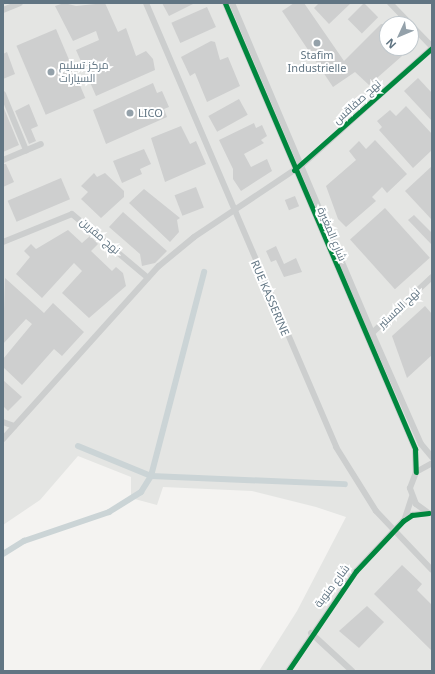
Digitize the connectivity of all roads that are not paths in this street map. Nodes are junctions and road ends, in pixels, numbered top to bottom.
1 (20, 3) edge
2 (146, 3) edge
3 (225, 3) edge
4 (232, 3) edge
5 (390, 3) edge
6 (3, 10) edge
7 (402, 16) edge
8 (419, 34) edge
9 (432, 48) edge
10 (3, 94) edge
11 (41, 144) dead end
12 (26, 150) junction
13 (3, 160) edge
14 (302, 165) junction
15 (294, 170) junction
16 (234, 212) junction
17 (3, 242) edge
18 (432, 277) edge
19 (148, 278) junction
20 (372, 333) junction
21 (365, 338) junction
22 (3, 422) edge
23 (14, 426) junction
24 (3, 439) edge
25 (432, 457) edge
26 (432, 463) edge
27 (416, 472) junction
28 (412, 497) junction
29 (430, 513) edge
30 (403, 521) junction
31 (392, 531) junction
32 (432, 570) edge
33 (311, 633) junction
34 (288, 671) edge
35 (352, 671) edge

1 - 6 street
2 - 16 street, RUE KASSERINE
3 - 15 street, شارع المغيرة
4 - 14 street, شارع المغيرة
5 - 7 street
8 - 9 street
9 - 14 street, نهج صفاقس
10 - 12 street
11 - 12 street
12 - 13 street
14 - 15 street, نهج صفاقس
14 - 20 street, شارع المغيرة
15 - 16 street, نهج صفاقس
15 - 21 street, شارع المغيرة
16 - 19 street, نهج صفاقس
16 - 31 street, RUE KASSERINE
17 - 19 street, نهج مقرين
18 - 20 street, نهج المستير
19 - 23 street, نهج صفاقس
20 - 21 street, نهج المستير
20 - 25 street, شارع المغيرة
21 - 27 street, شارع المغيرة
22 - 23 street
23 - 24 street, نهج صفاقس
26 - 27 street
27 - 28 street, شارع المغيرة
28 - 29 street
28 - 30 street, شارع المغيرة
29 - 30 street
30 - 31 street, شارع منوبة
31 - 32 street, RUE KASSERINE
31 - 33 street, شارع منوبة
33 - 34 street, شارع منوبة
33 - 35 street

